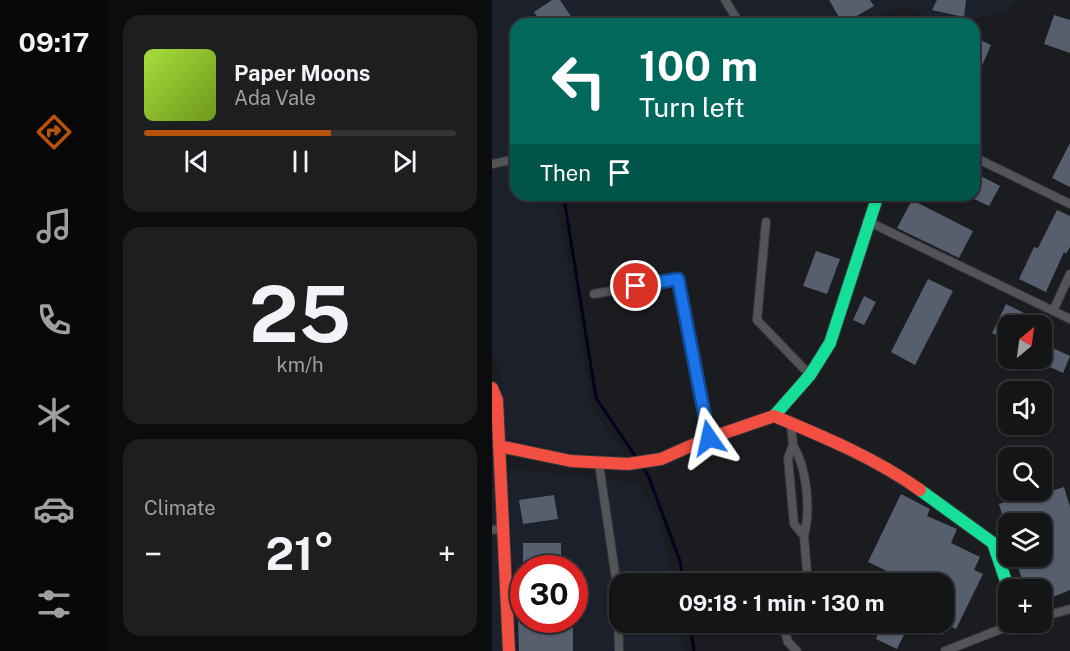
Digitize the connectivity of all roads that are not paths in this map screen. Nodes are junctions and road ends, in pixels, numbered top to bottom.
1 (725, 0) edge
2 (736, 18) edge
3 (510, 160) edge
4 (980, 160) edge
5 (492, 164) edge
6 (875, 201) edge
7 (1070, 204) edge
8 (867, 221) junction
9 (766, 222) dead end
10 (1070, 274) edge
11 (594, 294) dead end
12 (1053, 311) junction
13 (1070, 320) edge
14 (810, 375) junction
15 (492, 388) edge
16 (774, 416) junction
17 (791, 423) junction
18 (709, 438) junction
19 (794, 445) junction
20 (499, 446) junction
21 (599, 464) junction
22 (497, 529) edge
23 (804, 536) junction
24 (807, 573) edge
25 (1005, 579) edge
26 (1070, 609) edge
27 (1052, 613) edge
28 (998, 630) edge
29 (785, 633) edge
30 (509, 651) edge
31 (618, 651) edge
32 (797, 651) edge
33 (945, 651) edge

1 - 2 street
3 - 5 street
4 - 7 street
6 - 8 street
8 - 12 street
8 - 14 street
9 - 14 street
10 - 12 street
11 - 18 street
12 - 13 street
14 - 16 street
15 - 20 street
16 - 17 street
16 - 18 street
17 - 19 street
17 - 25 street
18 - 21 street
19 - 23 street
19 - 23 street
20 - 21 street
20 - 22 street
21 - 31 street
22 - 30 street
23 - 24 street
26 - 27 street
28 - 33 street
29 - 32 street

